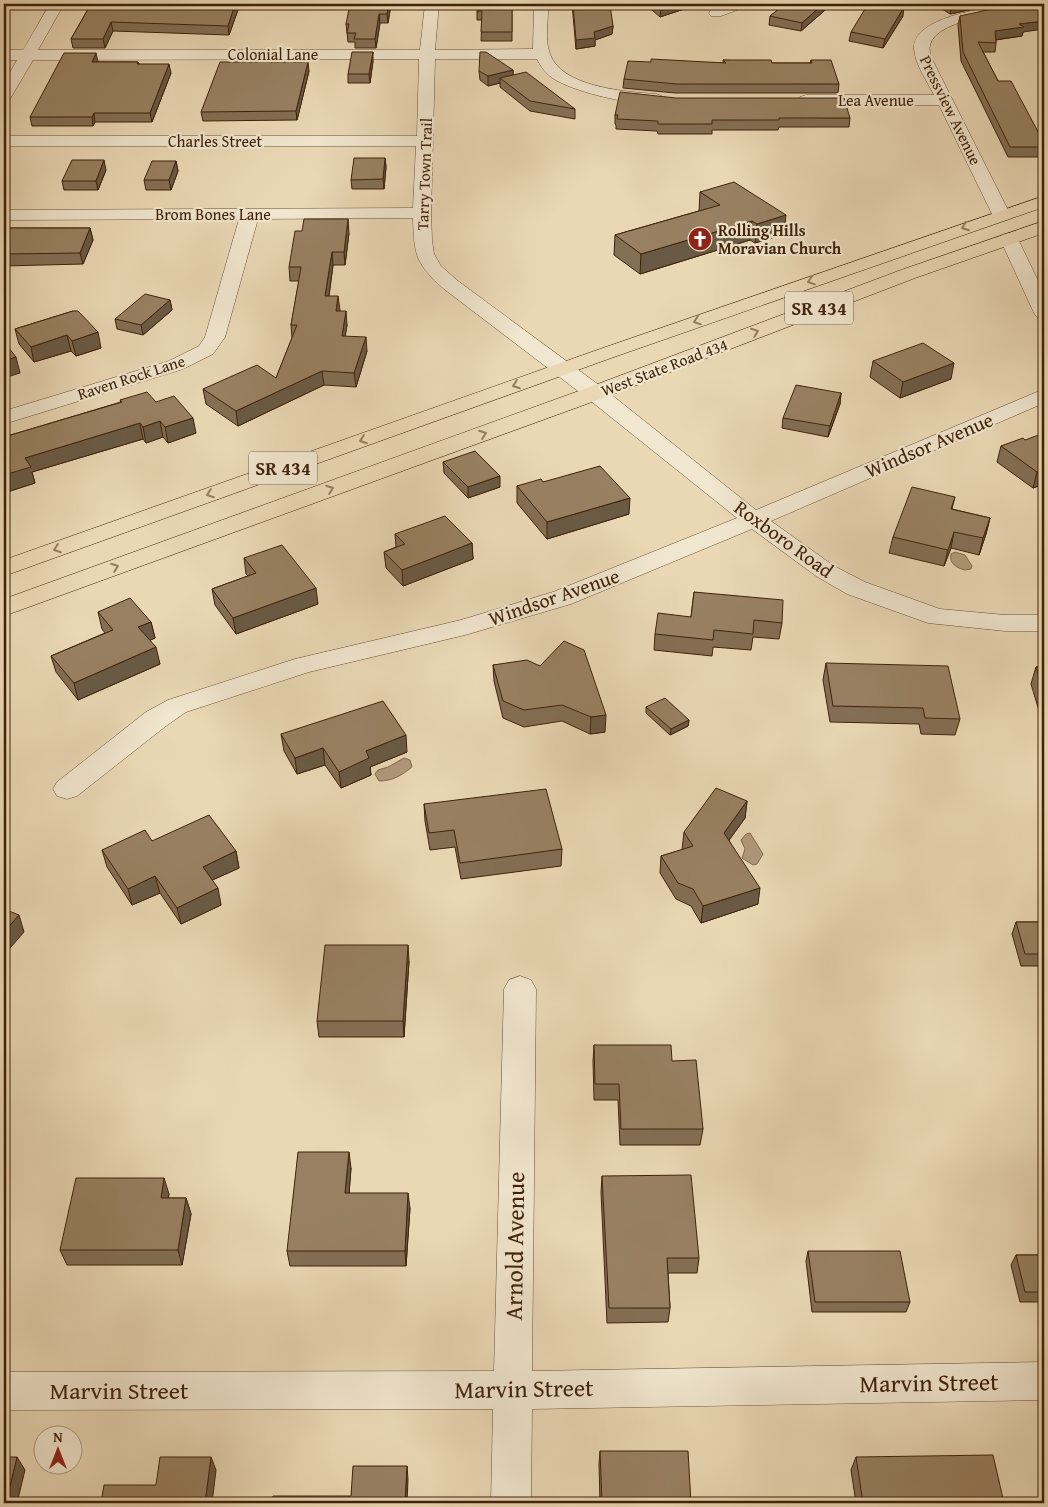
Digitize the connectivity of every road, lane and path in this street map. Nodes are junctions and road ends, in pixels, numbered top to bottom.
1 (55, 4) edge
2 (432, 4) edge
3 (541, 4) edge
4 (740, 4) edge
5 (1044, 5) edge
6 (716, 13) dead end
7 (427, 54) junction
8 (542, 54) junction
9 (4, 55) edge
10 (28, 55) junction
11 (4, 96) edge
12 (675, 100) edge
13 (795, 100) edge
14 (944, 100) junction
15 (4, 141) edge
16 (425, 141) junction
17 (1044, 201) edge
18 (422, 213) junction
19 (250, 214) junction
20 (1002, 214) junction
21 (4, 215) edge
22 (1044, 228) edge
23 (1009, 239) junction
24 (908, 274) junction
25 (1044, 313) edge
26 (562, 369) junction
27 (595, 393) junction
28 (1044, 395) edge
29 (4, 418) edge
30 (754, 520) junction
31 (4, 568) edge
32 (4, 608) edge
33 (1044, 623) edge
34 (67, 789) dead end
35 (520, 989) dead end
36 (1044, 1381) edge
37 (513, 1390) junction
38 (4, 1391) edge
39 (511, 1503) edge

1 - 10 street
2 - 7 street, Tarry Town Trail
3 - 8 street
4 - 6 street
5 - 14 street, Pressview Avenue
7 - 8 street, Colonial Lane
7 - 10 street, Colonial Lane
7 - 16 street, Tarry Town Trail
8 - 12 street
9 - 10 street, Colonial Lane
10 - 11 street
13 - 14 street, Lea Avenue
14 - 20 street, Pressview Avenue
15 - 16 street, Charles Street
16 - 18 street, Tarry Town Trail
17 - 20 main road, SR 434
18 - 19 street, Brom Bones Lane
18 - 26 street, Tarry Town Trail
19 - 21 street, Brom Bones Lane
19 - 29 street, Raven Rock Lane
20 - 24 main road
20 -> 26 main road, SR 434
22 - 23 main road, West State Road 434 / SR 434
23 - 24 main road, West State Road 434 / SR 434
23 - 25 street
27 -> 24 main road, West State Road 434 / SR 434
26 - 27 street, Roxboro Road
26 -> 31 main road, SR 434
27 - 30 street, Roxboro Road
32 -> 27 main road, West State Road 434 / SR 434
28 - 30 street, Windsor Avenue
30 - 33 street, Roxboro Road
30 - 34 street, Windsor Avenue
35 - 37 street, Arnold Avenue
36 - 37 street, Marvin Street
37 - 38 street, Marvin Street
37 - 39 street, Arnold Avenue

